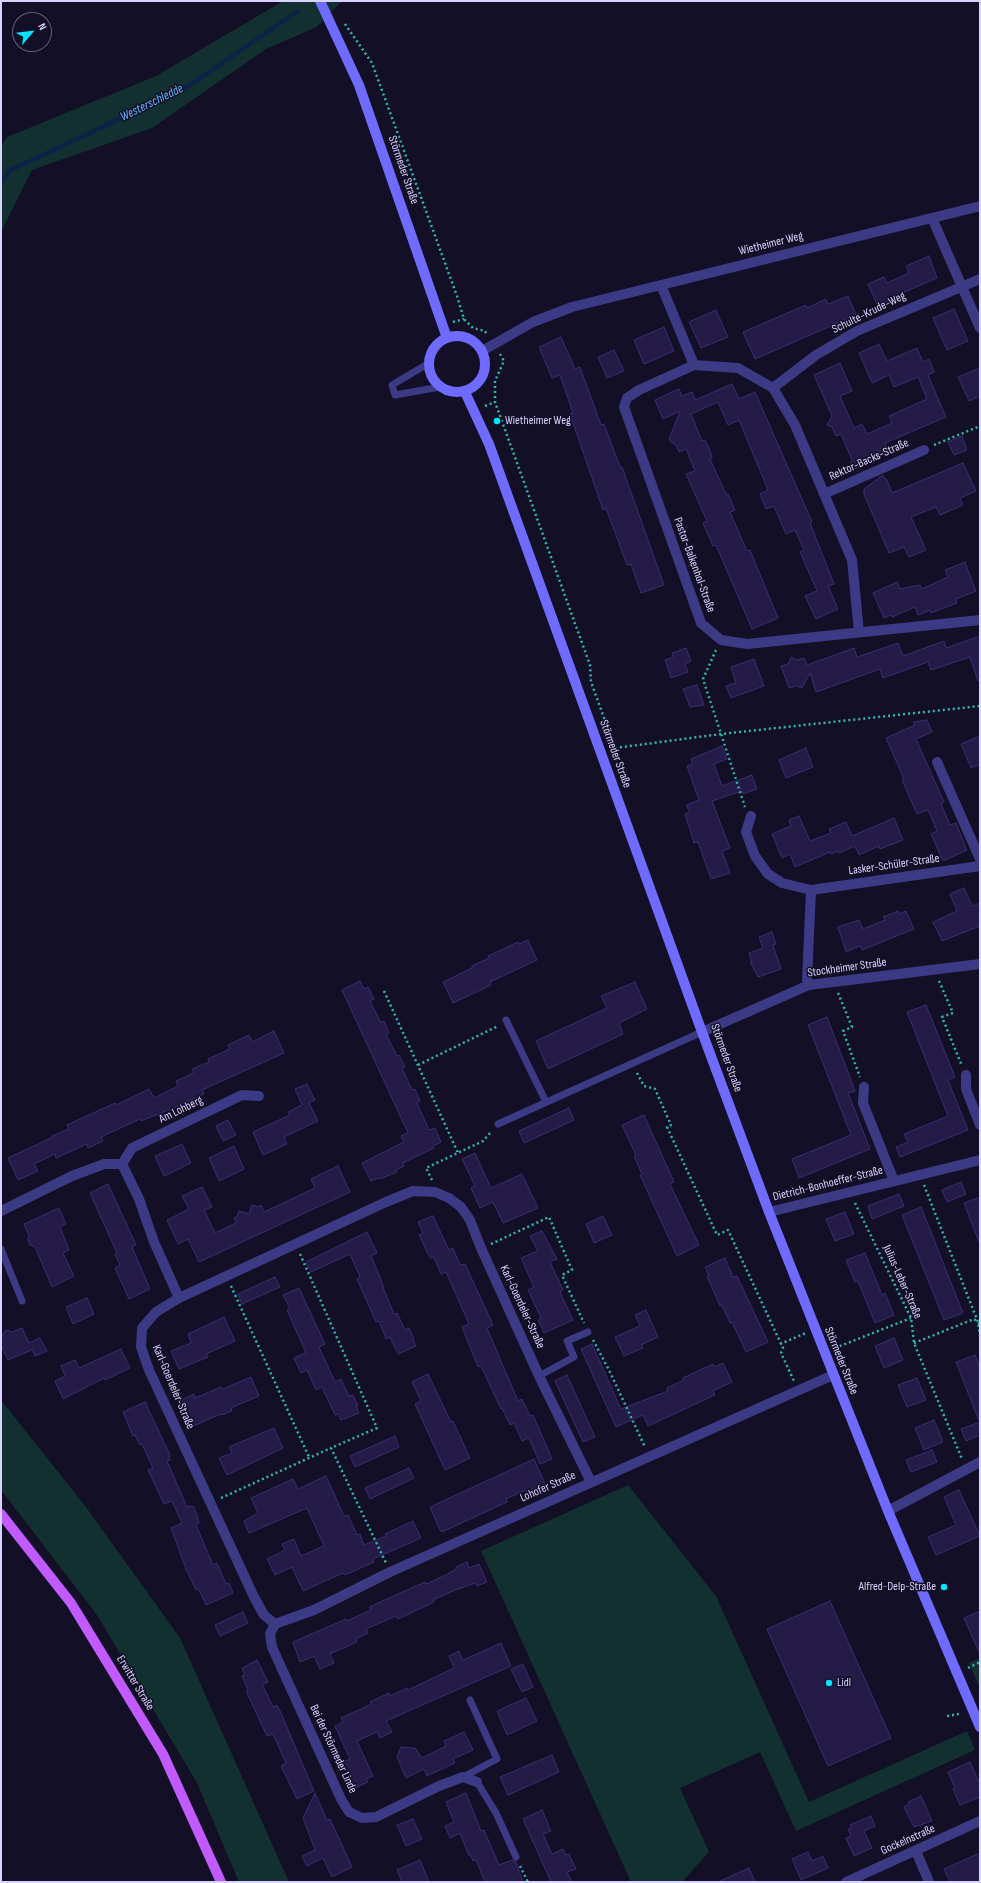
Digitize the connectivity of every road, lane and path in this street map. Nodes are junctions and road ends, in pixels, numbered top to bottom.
1 (320, 1) edge
2 (344, 22) dead end
3 (980, 206) edge
4 (932, 218) junction
5 (980, 279) edge
6 (661, 285) junction
7 (962, 286) junction
8 (980, 328) edge
9 (447, 338) junction
10 (494, 344) junction
11 (482, 351) junction
12 (429, 364) junction
13 (694, 365) junction
14 (440, 387) junction
15 (774, 388) junction
16 (465, 392) junction
17 (980, 426) edge
18 (924, 450) joint
19 (824, 494) junction
20 (980, 620) edge
21 (859, 632) junction
22 (721, 640) junction
23 (980, 706) edge
24 (721, 734) junction
25 (937, 762) dead end
26 (751, 816) joint
27 (980, 859) edge
28 (980, 866) edge
29 (811, 890) junction
30 (980, 964) edge
31 (934, 970) junction
32 (833, 982) junction
33 (809, 985) junction
34 (384, 991) dead end
35 (507, 1021) joint
36 (702, 1032) junction
37 (633, 1063) junction
38 (418, 1065) junction
39 (966, 1075) joint
40 (864, 1087) joint
41 (259, 1096) dead end
42 (546, 1102) junction
43 (498, 1124) joint
44 (980, 1125) edge
45 (458, 1153) junction
46 (980, 1160) edge
47 (122, 1164) junction
48 (921, 1175) junction
49 (894, 1181) junction
50 (434, 1192) junction
51 (849, 1192) junction
52 (1, 1210) edge
53 (769, 1212) junction
54 (296, 1245) junction
55 (481, 1248) junction
56 (1, 1249) edge
57 (227, 1276) junction
58 (179, 1298) junction
59 (22, 1301) dead end
60 (911, 1318) junction
61 (979, 1323) edge
62 (588, 1332) junction
63 (803, 1334) dead end
64 (980, 1335) edge
65 (914, 1343) junction
66 (780, 1344) junction
67 (824, 1353) junction
68 (833, 1375) junction
69 (540, 1376) junction
70 (799, 1390) junction
71 (331, 1448) junction
72 (649, 1456) junction
73 (308, 1457) junction
74 (980, 1462) edge
75 (966, 1470) junction
76 (590, 1482) junction
77 (210, 1503) junction
78 (888, 1511) junction
79 (1, 1514) edge
80 (390, 1572) junction
81 (275, 1624) junction
82 (470, 1700) dead end
83 (959, 1714) dead end
84 (948, 1716) dead end
85 (980, 1727) edge
86 (463, 1777) junction
87 (477, 1782) joint
88 (980, 1821) edge
89 (916, 1851) junction
90 (516, 1857) joint
91 (221, 1882) edge
92 (528, 1882) edge
93 (846, 1882) edge
94 (929, 1882) edge

1 - 9 main road, Störmeder Straße
2 - 10 path
3 - 4 street, Wietheimer Weg
4 - 6 street, Wietheimer Weg
4 - 7 street
5 - 7 street, Schulte-Krude-Weg
6 - 10 street, Wietheimer Weg
6 - 13 street
7 - 8 street
7 - 15 street, Schulte-Krude-Weg
9 - 11 main road
9 - 12 main road
10 - 11 street, Wietheimer Weg
10 - 24 path
11 - 16 main road
12 - 14 main road
12 - 14 lane
13 - 15 street
13 - 22 street, Pastor-Balkenhol-Straße
14 - 16 main road
15 - 19 street, Rektor-Backs-Straße
16 - 36 main road, Störmeder Straße
17 - 18 path
18 - 19 street, Rektor-Backs-Straße
19 - 21 street, Rektor-Backs-Straße
20 - 21 street
21 - 22 street
22 - 24 path
23 - 24 path
24 - 26 path
25 - 27 street
26 - 29 street, Lasker-Schüler-Straße
28 - 29 street, Lasker-Schüler-Straße
29 - 33 street
30 - 31 street, Stockheimer Straße
31 - 32 street, Stockheimer Straße
31 - 39 path
32 - 33 street, Stockheimer Straße
32 - 40 path
33 - 36 street, Stockheimer Straße
34 - 38 path
35 - 38 path
35 - 42 lane
36 - 37 lane
36 - 53 main road, Störmeder Straße
37 - 42 lane
37 - 66 path
38 - 45 path
39 - 44 street
40 - 49 street, Dietrich-Bonhoeffer-Straße
41 - 47 street, Am Lohberg
42 - 43 lane
43 - 45 path
45 - 50 path
46 - 48 street, Dietrich-Bonhoeffer-Straße
47 - 52 street
47 - 58 street
48 - 49 street, Dietrich-Bonhoeffer-Straße
48 - 61 path
49 - 51 street, Dietrich-Bonhoeffer-Straße
50 - 54 street, Karl-Goerdeler-Straße
50 - 55 street, Karl-Goerdeler-Straße
51 - 53 street, Dietrich-Bonhoeffer-Straße
51 - 60 path, Julius-Leber-Straße
53 - 67 main road, Störmeder Straße
54 - 57 street, Karl-Goerdeler-Straße
54 - 71 path
55 - 62 path
55 - 69 street, Karl-Goerdeler-Straße
56 - 59 lane
57 - 58 street, Karl-Goerdeler-Straße
57 - 73 path
58 - 77 street, Karl-Goerdeler-Straße
60 - 65 path, Julius-Leber-Straße
60 - 67 path
61 - 64 path
61 - 65 path
62 - 69 lane
62 - 72 path
63 - 66 path
65 - 75 path, Julius-Leber-Straße
66 - 70 path
67 - 68 main road, Störmeder Straße
68 - 70 street, Lohofer Straße
68 - 78 main road, Störmeder Straße
69 - 76 street, Karl-Goerdeler-Straße
70 - 72 street, Lohofer Straße
71 - 73 path
71 - 80 path
72 - 76 street, Lohofer Straße
73 - 77 path
74 - 75 street
75 - 78 street
76 - 80 street, Lohofer Straße
77 - 81 street, Karl-Goerdeler-Straße
78 - 85 main road, Störmeder Straße
79 - 91 main road, Erwitter Straße
80 - 81 street, Lohofer Straße
81 - 86 street, Bei der Störmeder Linde
82 - 86 lane
83 - 84 path
86 - 87 street
87 - 90 lane
88 - 89 street, Gockelnstraße
89 - 93 street, Gockelnstraße
89 - 94 street
90 - 92 path

